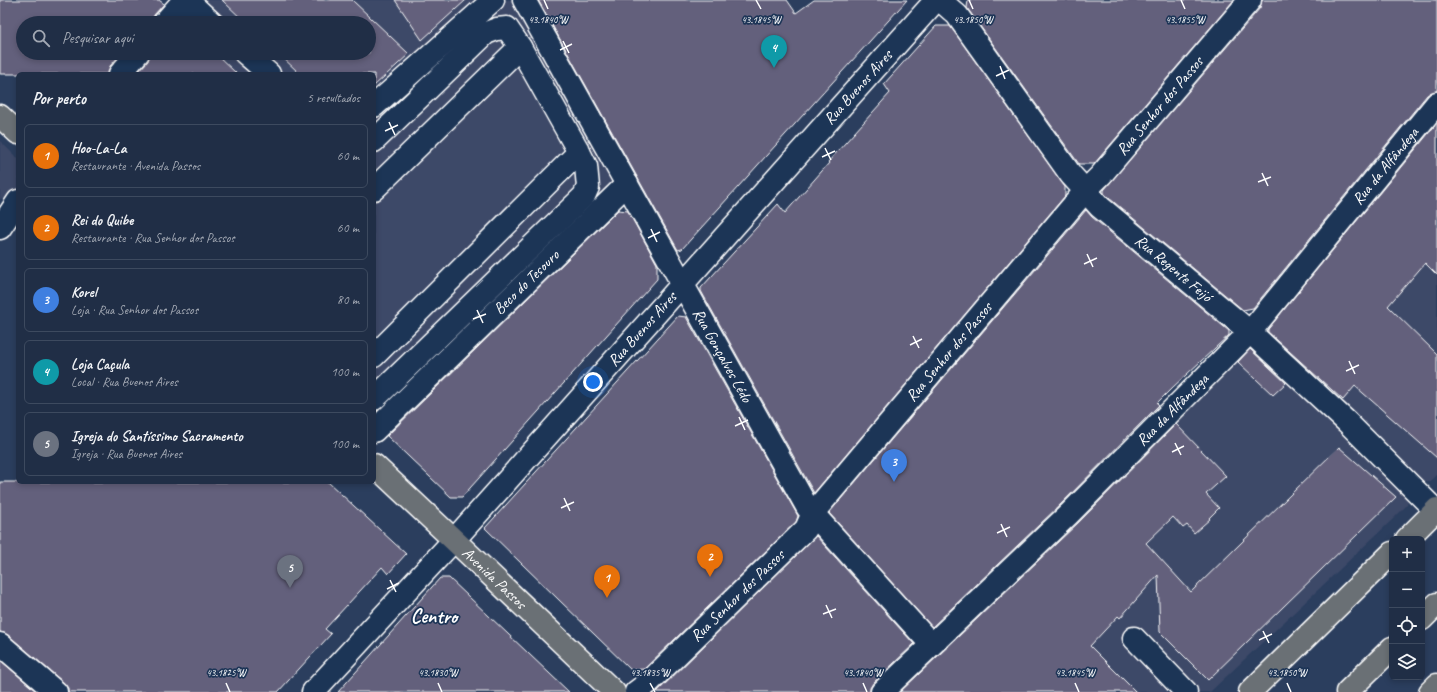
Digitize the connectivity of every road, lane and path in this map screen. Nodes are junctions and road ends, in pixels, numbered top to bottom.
1 (186, 0) edge
2 (493, 0) edge
3 (524, 0) edge
4 (936, 0) edge
5 (940, 0) edge
6 (1250, 0) edge
7 (171, 16) edge
8 (204, 16) edge
9 (520, 47) junction
10 (132, 60) edge
11 (253, 60) edge
12 (122, 72) edge
13 (267, 72) edge
14 (1437, 103) edge
15 (376, 104) edge
16 (0, 116) edge
17 (16, 131) edge
18 (376, 139) edge
19 (579, 152) junction
20 (627, 184) junction
21 (376, 187) edge
22 (1086, 190) junction
23 (16, 204) edge
24 (0, 228) edge
25 (682, 283) junction
26 (1250, 332) junction
27 (376, 354) edge
28 (376, 397) edge
29 (376, 430) edge
30 (376, 467) edge
31 (1436, 510) edge
32 (813, 513) junction
33 (1410, 536) edge
34 (454, 540) junction
35 (1389, 556) edge
36 (1437, 604) edge
37 (1425, 616) edge
38 (1134, 638) dead end
39 (0, 644) edge
40 (931, 644) junction
41 (1389, 651) edge
42 (1437, 685) edge
43 (56, 692) edge
44 (313, 692) edge
45 (614, 692) edge
46 (636, 692) edge
47 (882, 692) edge
48 (1186, 692) edge
49 (1250, 692) edge
50 (1347, 692) edge
51 (1430, 692) edge

1 - 7 street
1 - 8 street
2 - 15 street
3 - 20 street, Rua Gonçalves Lédo
4 - 25 street, Rua Buenos Aires
5 - 22 street, Rua Regente Feijó
6 - 22 street, Rua Senhor dos Passos
9 - 18 street
9 - 19 street
9 - 21 street
10 - 12 street
11 - 13 street
14 - 26 street, Rua da Alfândega
16 - 17 main road
19 - 27 street
19 - 28 street
20 - 25 street, Rua Gonçalves Lédo
20 - 29 street, Beco do Tesouro
22 - 26 street, Rua Regente Feijó
22 - 32 street, Rua Senhor dos Passos
23 - 24 street
25 - 32 street, Rua Gonçalves Lédo
25 - 34 street, Rua Buenos Aires
26 - 31 street, Rua Regente Feijó
26 - 40 street, Rua da Alfândega
30 - 34 main road, Avenida Passos
31 - 33 main road
32 - 40 street, Rua Gonçalves Lédo
32 - 46 street, Rua Senhor dos Passos
34 - 44 street, Rua Buenos Aires
34 - 45 main road, Avenida Passos
35 - 49 main road
36 - 37 main road
38 - 48 street
39 - 43 street
40 - 47 street, Rua da Alfândega
41 - 50 main road
42 - 51 main road

